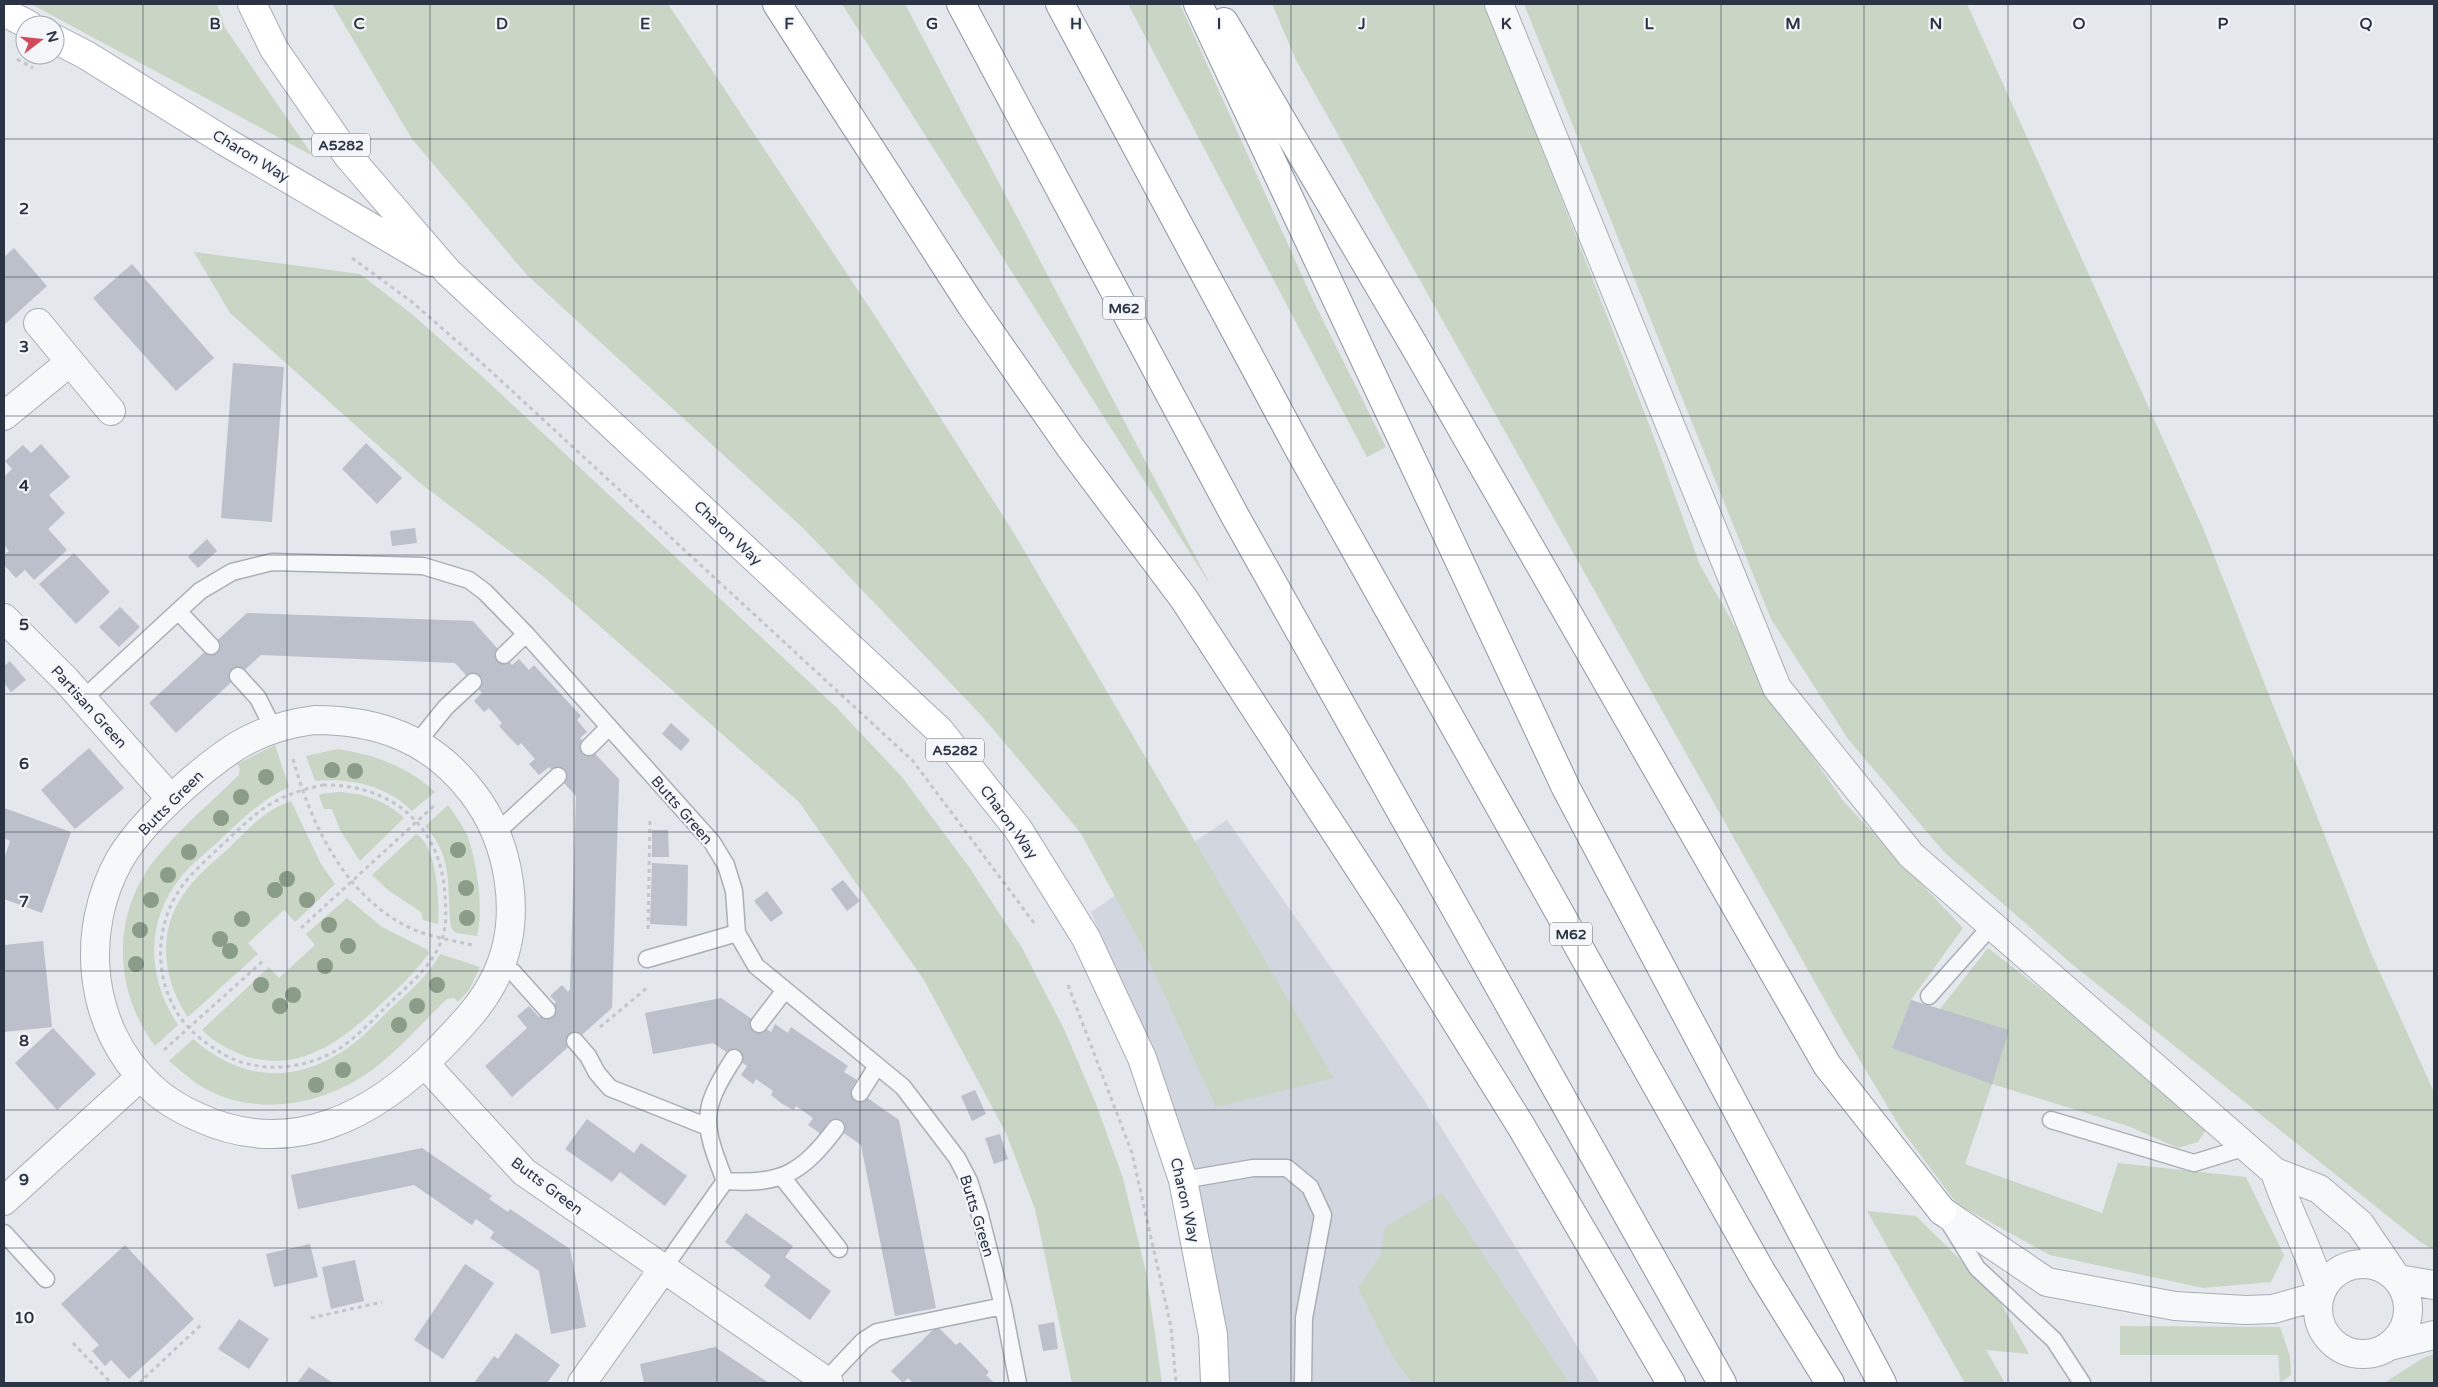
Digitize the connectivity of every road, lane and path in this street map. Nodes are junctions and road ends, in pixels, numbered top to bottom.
1 (252, 4) edge
2 (777, 4) edge
3 (960, 4) edge
4 (1060, 4) edge
5 (1198, 4) edge
6 (1213, 4) edge
7 (1499, 4) edge
8 (4, 12) edge
9 (15, 18) edge
10 (65, 45) edge
11 (448, 272) junction
12 (38, 323) dead end
13 (70, 362) junction
14 (484, 365) dead end
15 (111, 411) dead end
16 (4, 416) edge
17 (178, 611) junction
18 (4, 618) edge
19 (526, 634) junction
20 (211, 646) dead end
21 (504, 655) dead end
22 (238, 676) dead end
23 (473, 682) dead end
24 (83, 699) junction
25 (278, 726) junction
26 (610, 727) junction
27 (416, 744) junction
28 (589, 747) dead end
29 (651, 774) junction
30 (558, 776) dead end
31 (462, 780) junction
32 (303, 790) junction
33 (171, 799) junction
34 (416, 822) junction
35 (496, 833) junction
36 (352, 882) junction
37 (1992, 925) junction
38 (301, 928) dead end
39 (1037, 928) dead end
40 (737, 933) junction
41 (442, 938) junction
42 (502, 959) junction
43 (647, 959) junction
44 (264, 961) dead end
45 (1065, 979) dead end
46 (785, 990) junction
47 (1929, 996) dead end
48 (547, 1010) dead end
49 (759, 1024) dead end
50 (189, 1028) junction
51 (577, 1043) joint
52 (164, 1050) dead end
53 (734, 1058) dead end
54 (424, 1064) junction
55 (877, 1066) junction
56 (140, 1077) junction
57 (860, 1093) dead end
58 (2051, 1120) dead end
59 (708, 1127) junction
60 (836, 1128) dead end
61 (2246, 1147) junction
62 (2274, 1172) junction
63 (782, 1177) junction
64 (725, 1180) junction
65 (1183, 1180) junction
66 (4, 1201) edge
67 (1942, 1211) junction
68 (4, 1233) edge
69 (839, 1249) dead end
70 (663, 1269) junction
71 (2396, 1276) junction
72 (46, 1279) dead end
73 (2434, 1285) edge
74 (2320, 1294) junction
75 (382, 1302) dead end
76 (1003, 1306) junction
77 (312, 1318) dead end
78 (202, 1324) dead end
79 (2434, 1335) edge
80 (73, 1343) dead end
81 (2390, 1346) junction
82 (827, 1382) edge
83 (111, 1383) edge
84 (139, 1383) edge
85 (582, 1383) edge
86 (1018, 1383) edge
87 (1176, 1383) edge
88 (1215, 1383) edge
89 (1302, 1383) edge
90 (1671, 1383) edge
91 (1722, 1383) edge
92 (1830, 1383) edge
93 (1882, 1383) edge
94 (2082, 1383) edge

1 - 11 main road, Charon Way / A5282
2 - 90 main road
3 - 91 main road, M62
4 - 92 main road, M62
5 - 93 main road
6 - 67 main road
7 - 37 street
8 - 9 main road
10 - 11 main road, Charon Way / A5282
11 - 65 main road, Charon Way / A5282
12 - 13 street
13 - 15 street
13 - 16 street
14 - 39 path
17 - 19 lane, Butts Green
17 - 20 lane
17 - 24 lane, Butts Green
18 - 24 street, Partisan Green
19 - 21 lane
19 - 26 lane, Butts Green
22 - 25 lane
23 - 27 lane
24 - 33 street, Partisan Green
25 - 27 street, Butts Green
25 - 32 path
25 - 33 street, Butts Green
26 - 28 lane
26 - 29 lane, Butts Green
27 - 31 street, Butts Green
29 - 40 lane, Butts Green
29 - 43 path
30 - 35 lane
31 - 34 path
31 - 35 street, Butts Green
32 - 34 path
32 - 36 path
32 - 50 path
33 - 56 street, Butts Green
34 - 36 path
34 - 41 path
35 - 42 street, Butts Green
36 - 38 path
36 - 41 path
37 - 47 lane
37 - 61 street
40 - 43 lane
40 - 46 lane, Butts Green
41 - 42 path
41 - 50 path
42 - 48 lane
42 - 54 street, Butts Green
43 - 51 path
44 - 50 path
45 - 87 path
46 - 49 lane
46 - 55 lane, Butts Green
50 - 52 path
51 - 59 lane
53 - 59 lane
54 - 56 street, Butts Green
54 - 70 street, Butts Green
55 - 57 lane
55 - 76 lane, Butts Green
56 - 66 street
58 - 61 lane
59 - 64 lane
60 - 63 lane
61 - 62 street
62 - 71 street
62 - 74 street
63 - 64 lane
63 - 69 lane
64 - 70 lane
65 - 88 main road, Charon Way / A5282
65 - 89 lane
67 - 74 street
67 - 94 lane
68 - 72 lane
70 - 82 street, Butts Green
70 - 85 street
71 - 73 street
71 - 74 street
71 - 81 street
74 - 81 street
75 - 77 path
76 - 82 lane, Butts Green
76 - 86 lane, Butts Green
78 - 84 path
79 - 81 street
80 - 83 path

